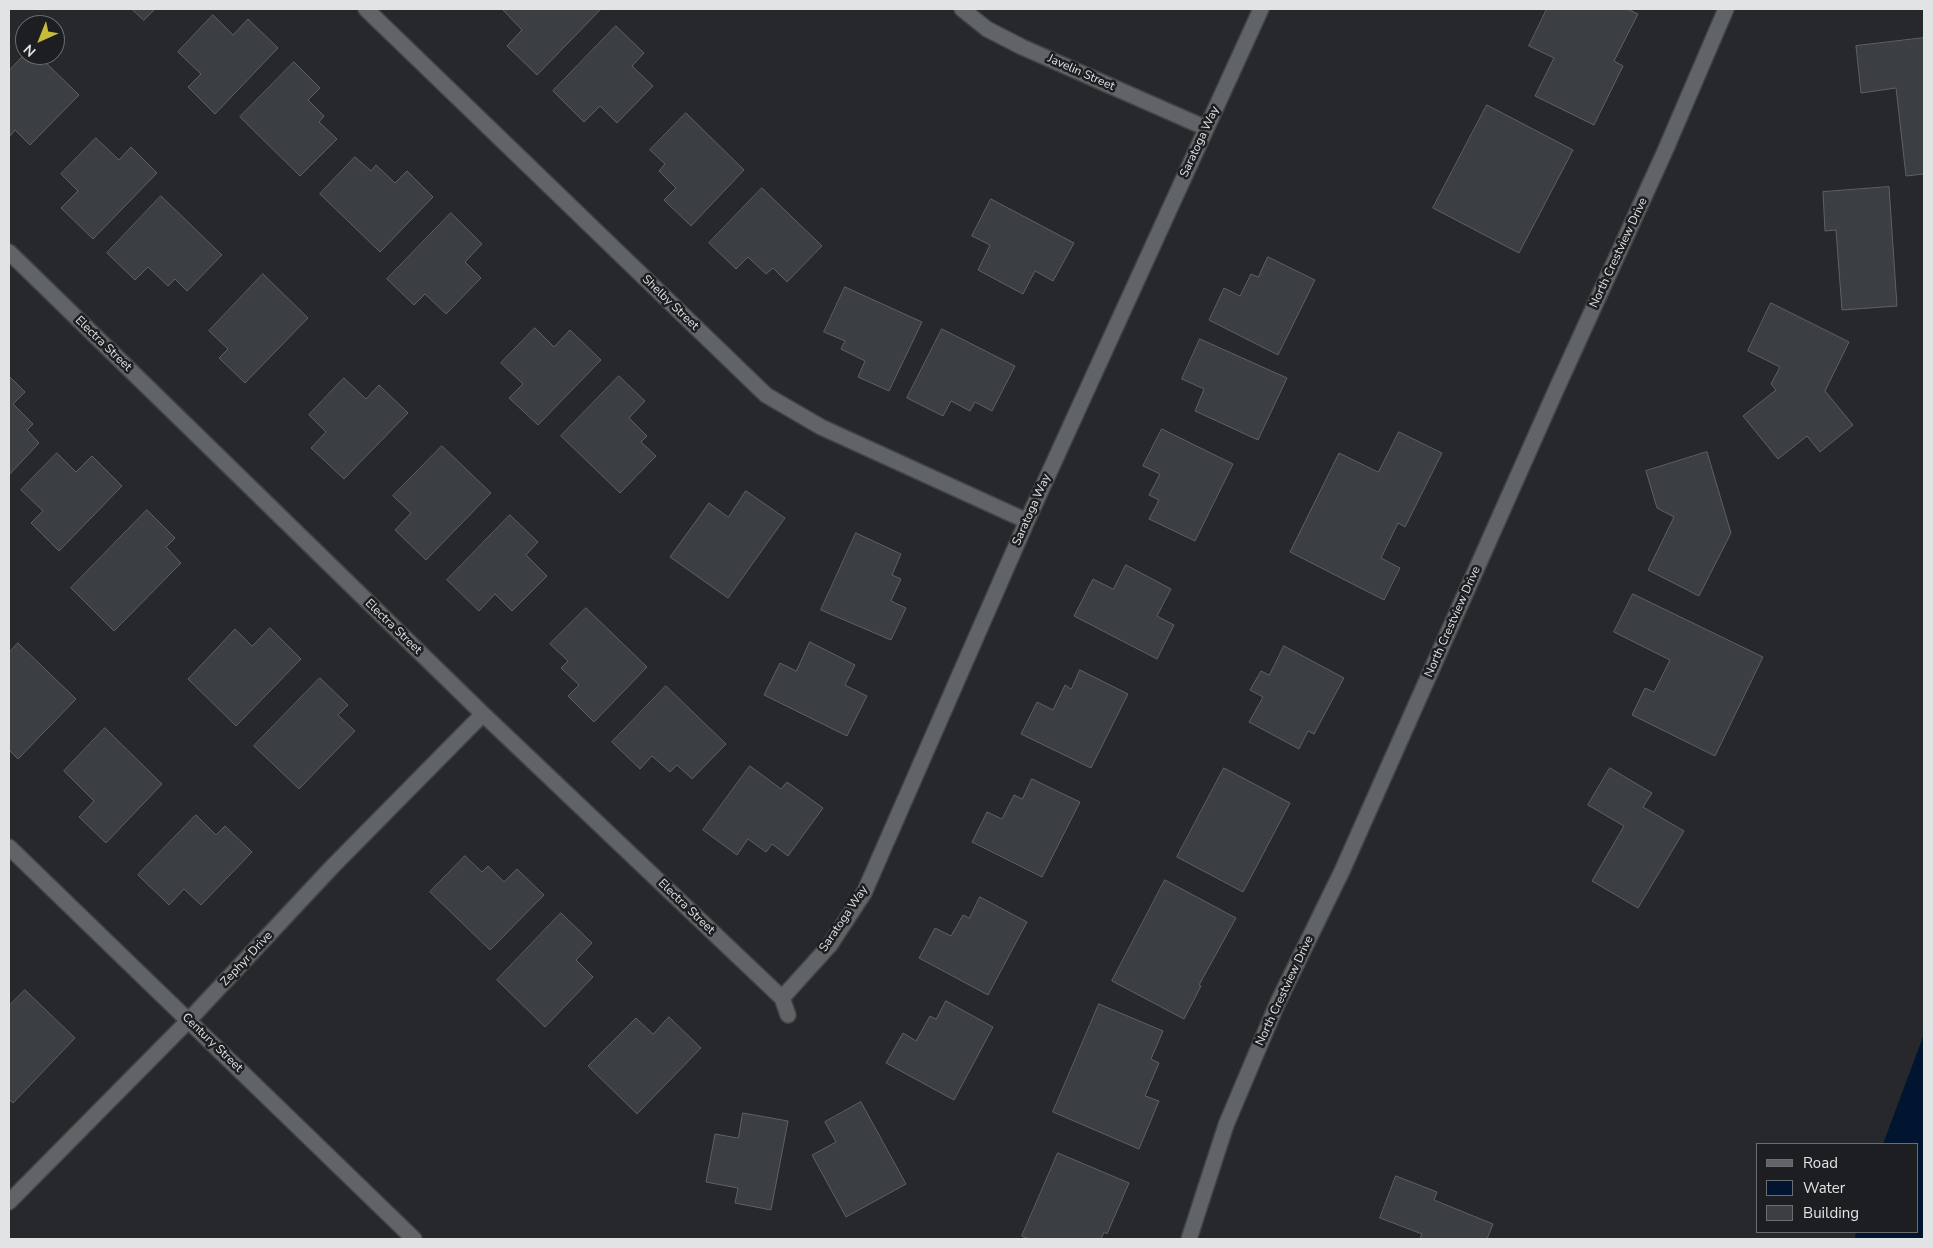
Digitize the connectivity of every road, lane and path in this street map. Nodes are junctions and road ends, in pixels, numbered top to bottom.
1 (366, 9) edge
2 (962, 9) edge
3 (1261, 9) edge
4 (1726, 9) edge
5 (1206, 128) junction
6 (9, 252) edge
7 (1026, 520) junction
8 (483, 714) junction
9 (9, 847) edge
10 (782, 998) junction
11 (788, 1015) dead end
12 (189, 1020) junction
13 (9, 1202) edge
14 (414, 1239) edge
15 (1189, 1239) edge

1 - 7 street, Shelby Street
2 - 5 street, Javelin Street
3 - 5 street, Saratoga Way
4 - 15 street, North Crestview Drive
5 - 7 street, Saratoga Way
6 - 8 street, Electra Street
7 - 10 street, Saratoga Way
8 - 10 street, Electra Street
8 - 12 street, Zephyr Drive
9 - 12 street, Century Street
10 - 11 street
12 - 13 street, Zephyr Drive
12 - 14 street, Century Street

